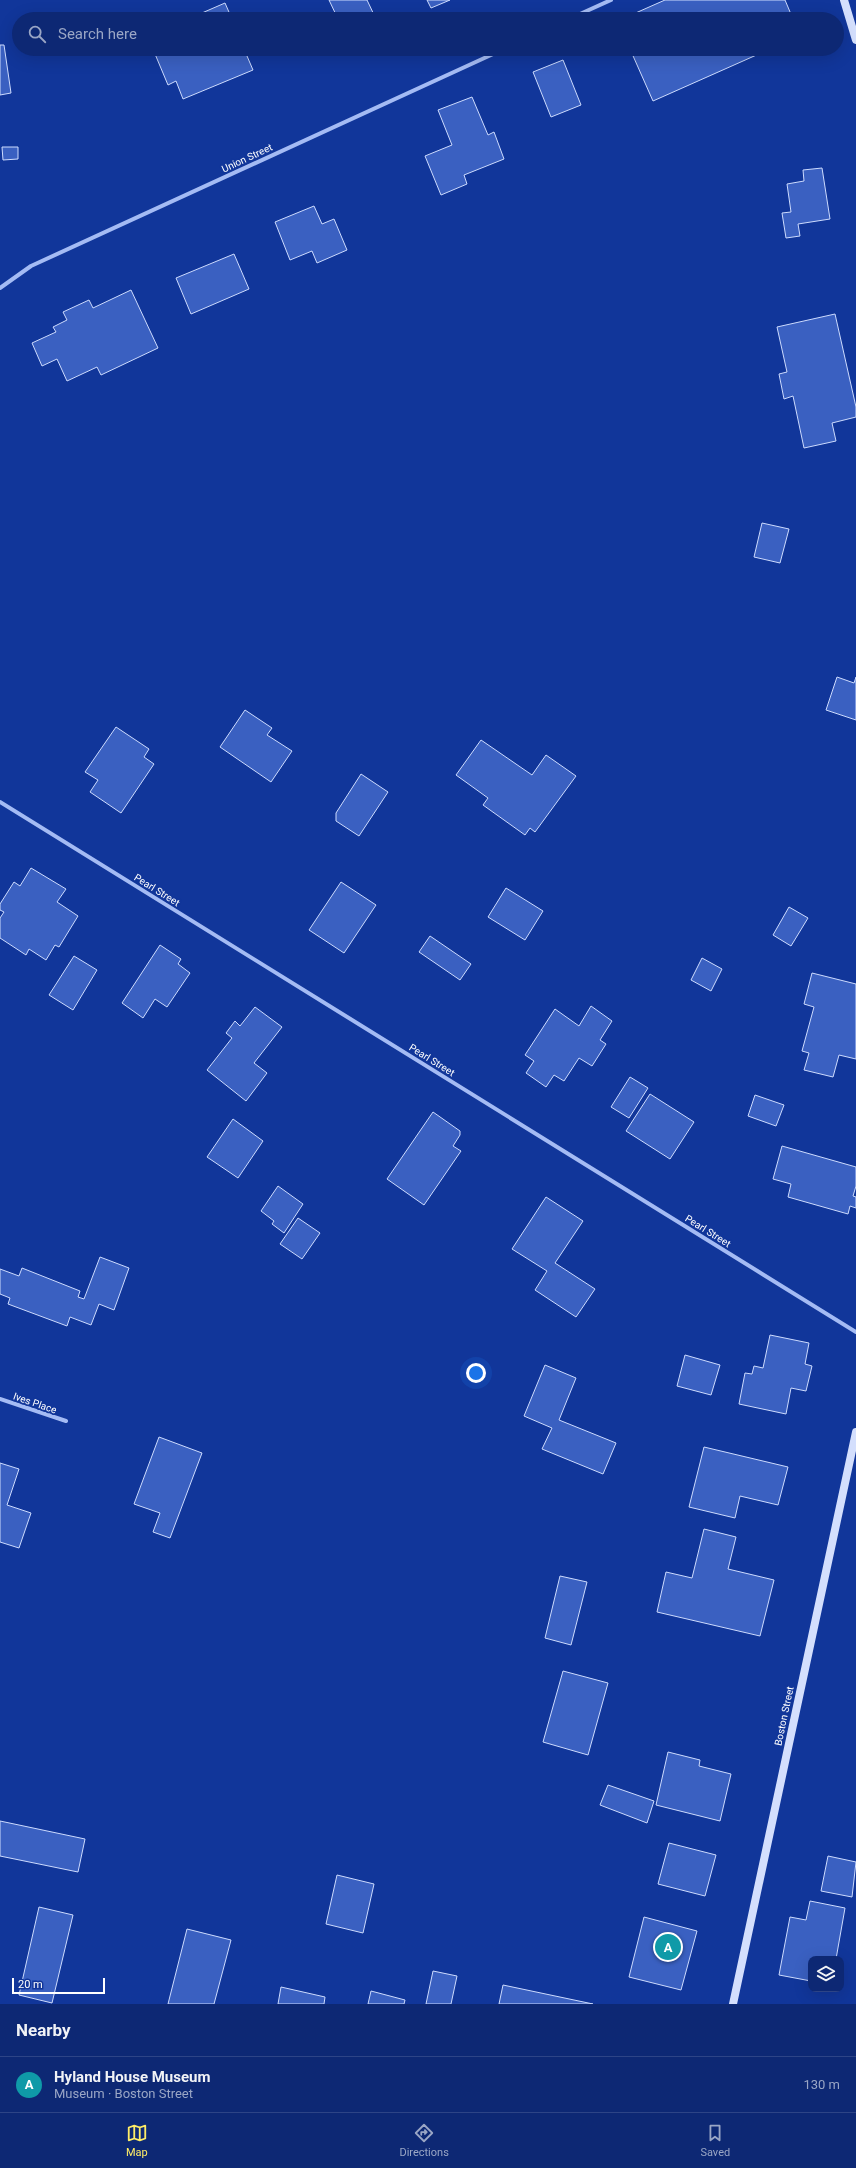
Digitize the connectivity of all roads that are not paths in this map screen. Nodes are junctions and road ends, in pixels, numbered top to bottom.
1 (611, 0) edge
2 (844, 0) edge
3 (584, 12) edge
4 (856, 40) edge
5 (489, 56) edge
6 (0, 288) edge
7 (0, 802) edge
8 (856, 1332) edge
9 (0, 1399) edge
10 (66, 1421) dead end
11 (856, 1432) edge
12 (733, 2004) edge

1 - 3 street
2 - 4 main road
5 - 6 street, Union Street
7 - 8 street, Pearl Street
9 - 10 street, Ives Place
11 - 12 main road, Boston Street

